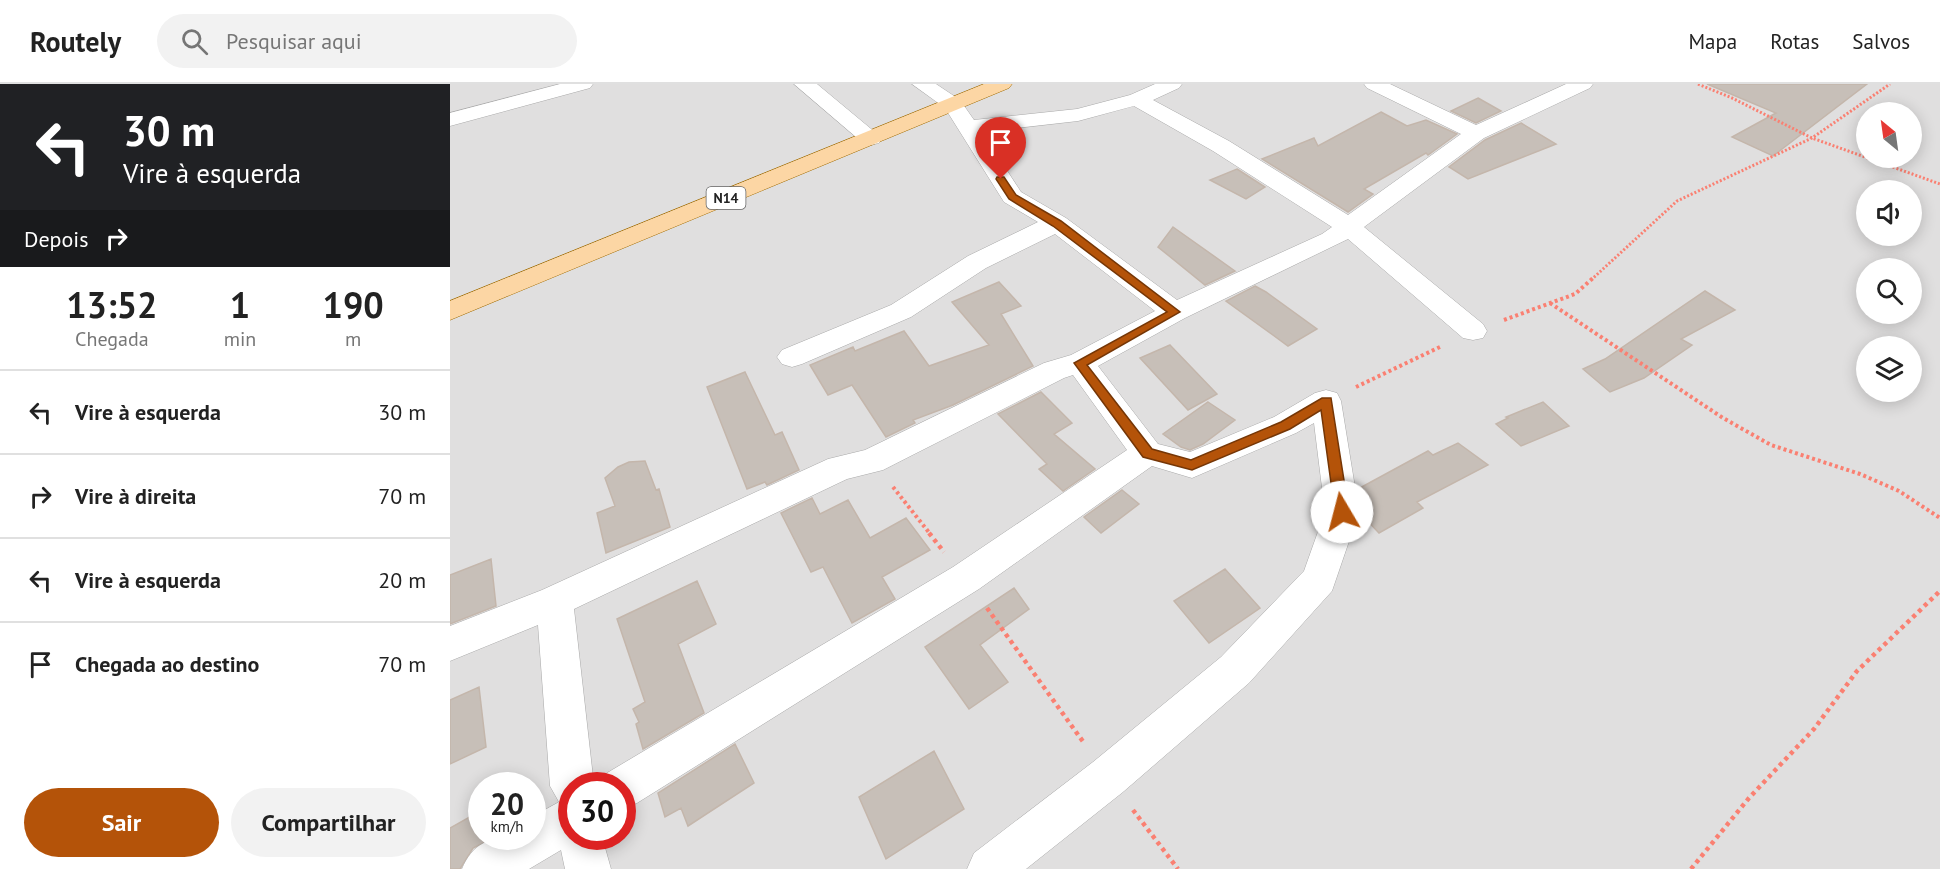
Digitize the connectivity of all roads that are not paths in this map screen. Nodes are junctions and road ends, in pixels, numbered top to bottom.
1 (583, 84) edge
2 (804, 84) edge
3 (922, 84) edge
4 (1002, 84) edge
5 (1172, 84) edge
6 (1374, 84) edge
7 (1583, 84) edge
8 (1137, 99) junction
9 (953, 104) junction
10 (450, 120) edge
11 (966, 127) junction
12 (1476, 134) junction
13 (871, 138) junction
14 (1057, 223) junction
15 (1348, 226) junction
16 (450, 311) edge
17 (1175, 312) junction
18 (1473, 331) road end
19 (792, 357) dead end
20 (1080, 363) junction
21 (1147, 453) junction
22 (555, 601) junction
23 (450, 644) edge
24 (571, 772) edge
25 (636, 779) edge
26 (558, 827) edge
27 (583, 850) edge
28 (485, 869) edge
29 (588, 869) edge
30 (990, 869) edge

1 - 10 street
2 - 13 street
3 - 9 street
4 - 9 main road, N14
5 - 8 street
6 - 12 street
7 - 12 street
8 - 11 street
8 - 15 street
9 - 11 street
9 - 13 main road, N14
11 - 14 street
12 - 15 street
13 - 16 main road, N14
14 - 17 street
14 - 19 street
15 - 17 street
15 - 18 street
17 - 20 street
20 - 21 street
20 - 22 street
21 - 25 street
21 - 30 street
22 - 23 street
22 - 24 street
26 - 28 street
27 - 29 street

